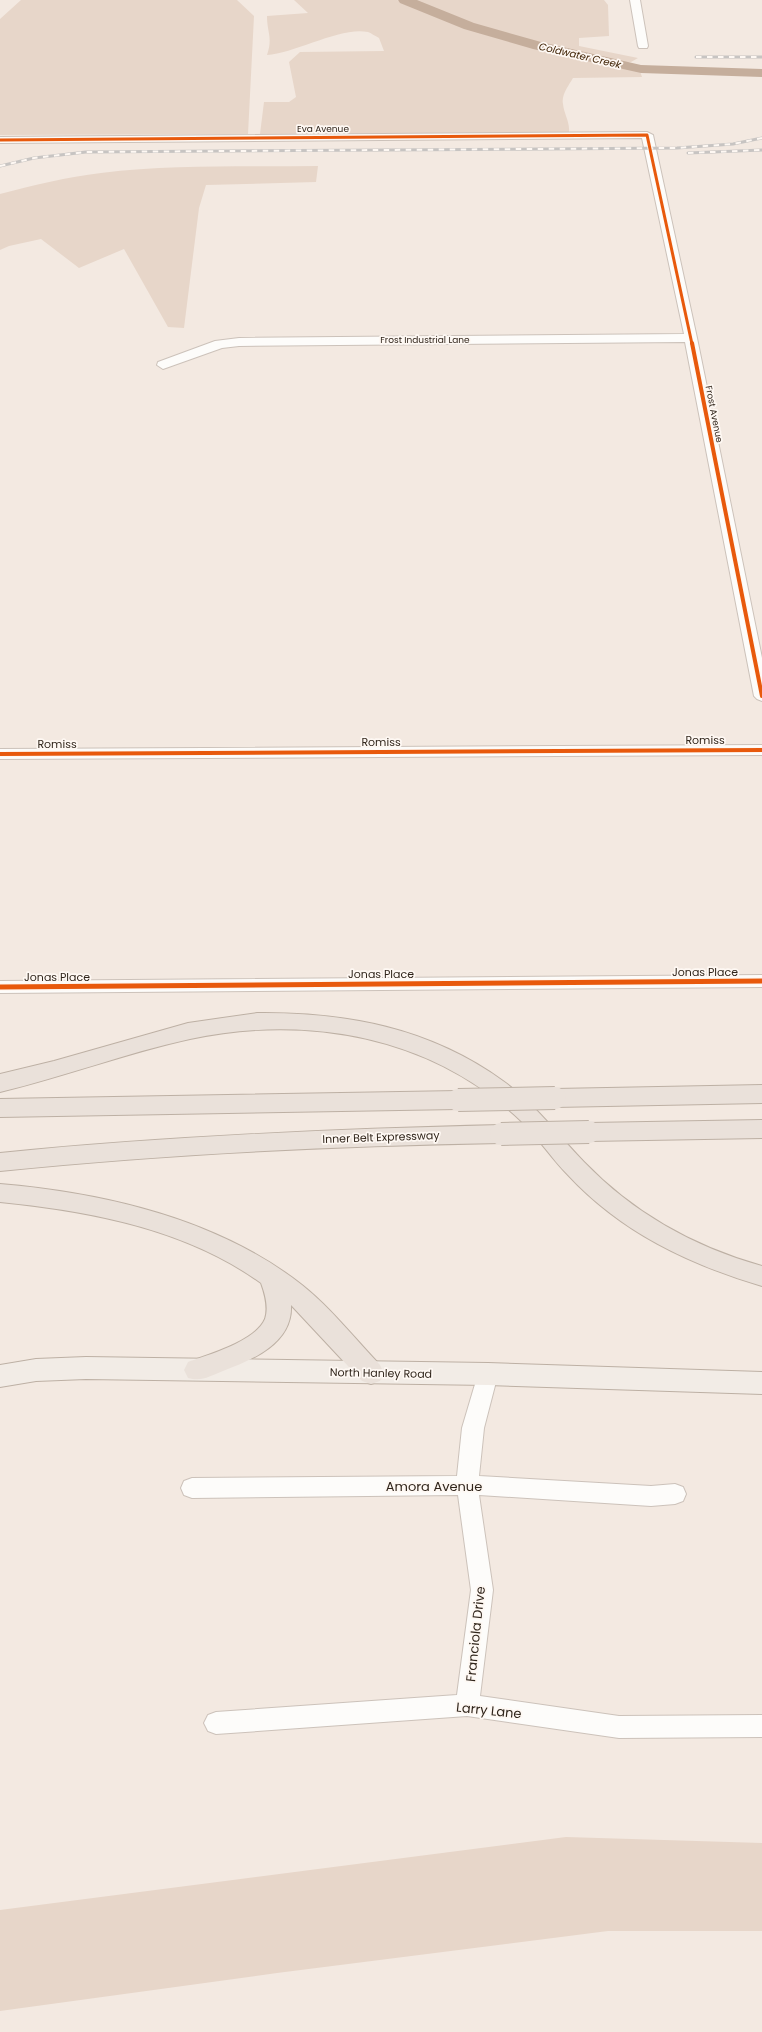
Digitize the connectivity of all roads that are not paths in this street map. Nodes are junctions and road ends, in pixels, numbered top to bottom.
1 (635, 0) edge
2 (643, 46) dead end
3 (647, 135) joint
4 (0, 140) edge
5 (691, 338) junction
6 (163, 365) dead end
7 (762, 696) edge
8 (762, 750) edge
9 (0, 754) edge
10 (762, 981) edge
11 (0, 987) edge
12 (0, 1083) edge
13 (762, 1094) edge
14 (0, 1108) edge
15 (762, 1129) edge
16 (0, 1162) edge
17 (0, 1193) edge
18 (271, 1275) junction
19 (762, 1276) edge
20 (197, 1370) junction
21 (371, 1372) junction
22 (488, 1374) junction
23 (0, 1376) edge
24 (762, 1382) edge
25 (467, 1485) junction
26 (192, 1488) dead end
27 (675, 1494) dead end
28 (467, 1705) junction
29 (216, 1723) dead end
30 (762, 1726) edge

1 - 2 street
3 - 4 street, Eva Avenue
3 - 5 street, Frost Avenue
5 - 6 street, Frost Industrial Lane
5 - 7 street, Frost Avenue
8 - 9 street, Romiss
10 - 11 street, Jonas Place
12 - 19 highway
13 - 14 highway, bridge
15 - 16 highway, Inner Belt Expressway, bridge
17 - 18 highway
18 - 20 highway
18 - 21 highway
20 - 21 main road, North Hanley Road
20 - 23 main road, North Hanley Road
21 - 22 main road, North Hanley Road
22 - 24 main road, North Hanley Road
22 - 25 street, Franciola Drive
25 - 26 street, Amora Avenue
25 - 27 street, Amora Avenue
25 - 28 street, Franciola Drive
28 - 29 street, Larry Lane
28 - 30 street, Larry Lane

